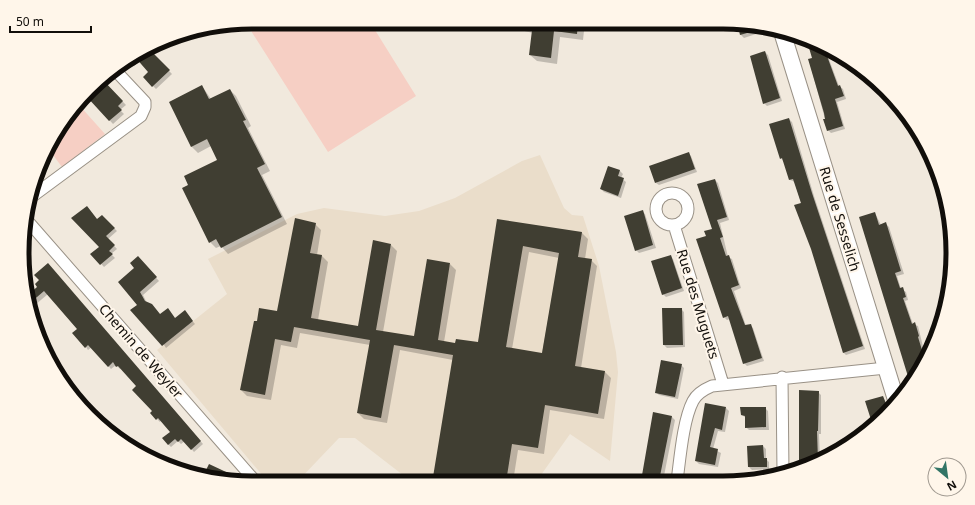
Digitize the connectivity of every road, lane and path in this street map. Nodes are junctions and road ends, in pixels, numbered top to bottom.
1 (784, 38) edge
2 (119, 73) edge
3 (38, 192) edge
4 (31, 224) edge
5 (674, 224) dead end
6 (886, 368) junction
7 (782, 377) junction
8 (723, 384) junction
9 (895, 396) edge
10 (783, 467) edge
11 (251, 476) edge
12 (677, 476) edge

1 - 6 street, Rue de Sesselich
2 - 3 street
4 - 11 street, Chemin de Weyler
5 - 8 street, Rue des Muguets
6 - 7 street
6 - 9 street, Rue de Sesselich
7 - 8 street
7 - 10 street
8 - 12 street

